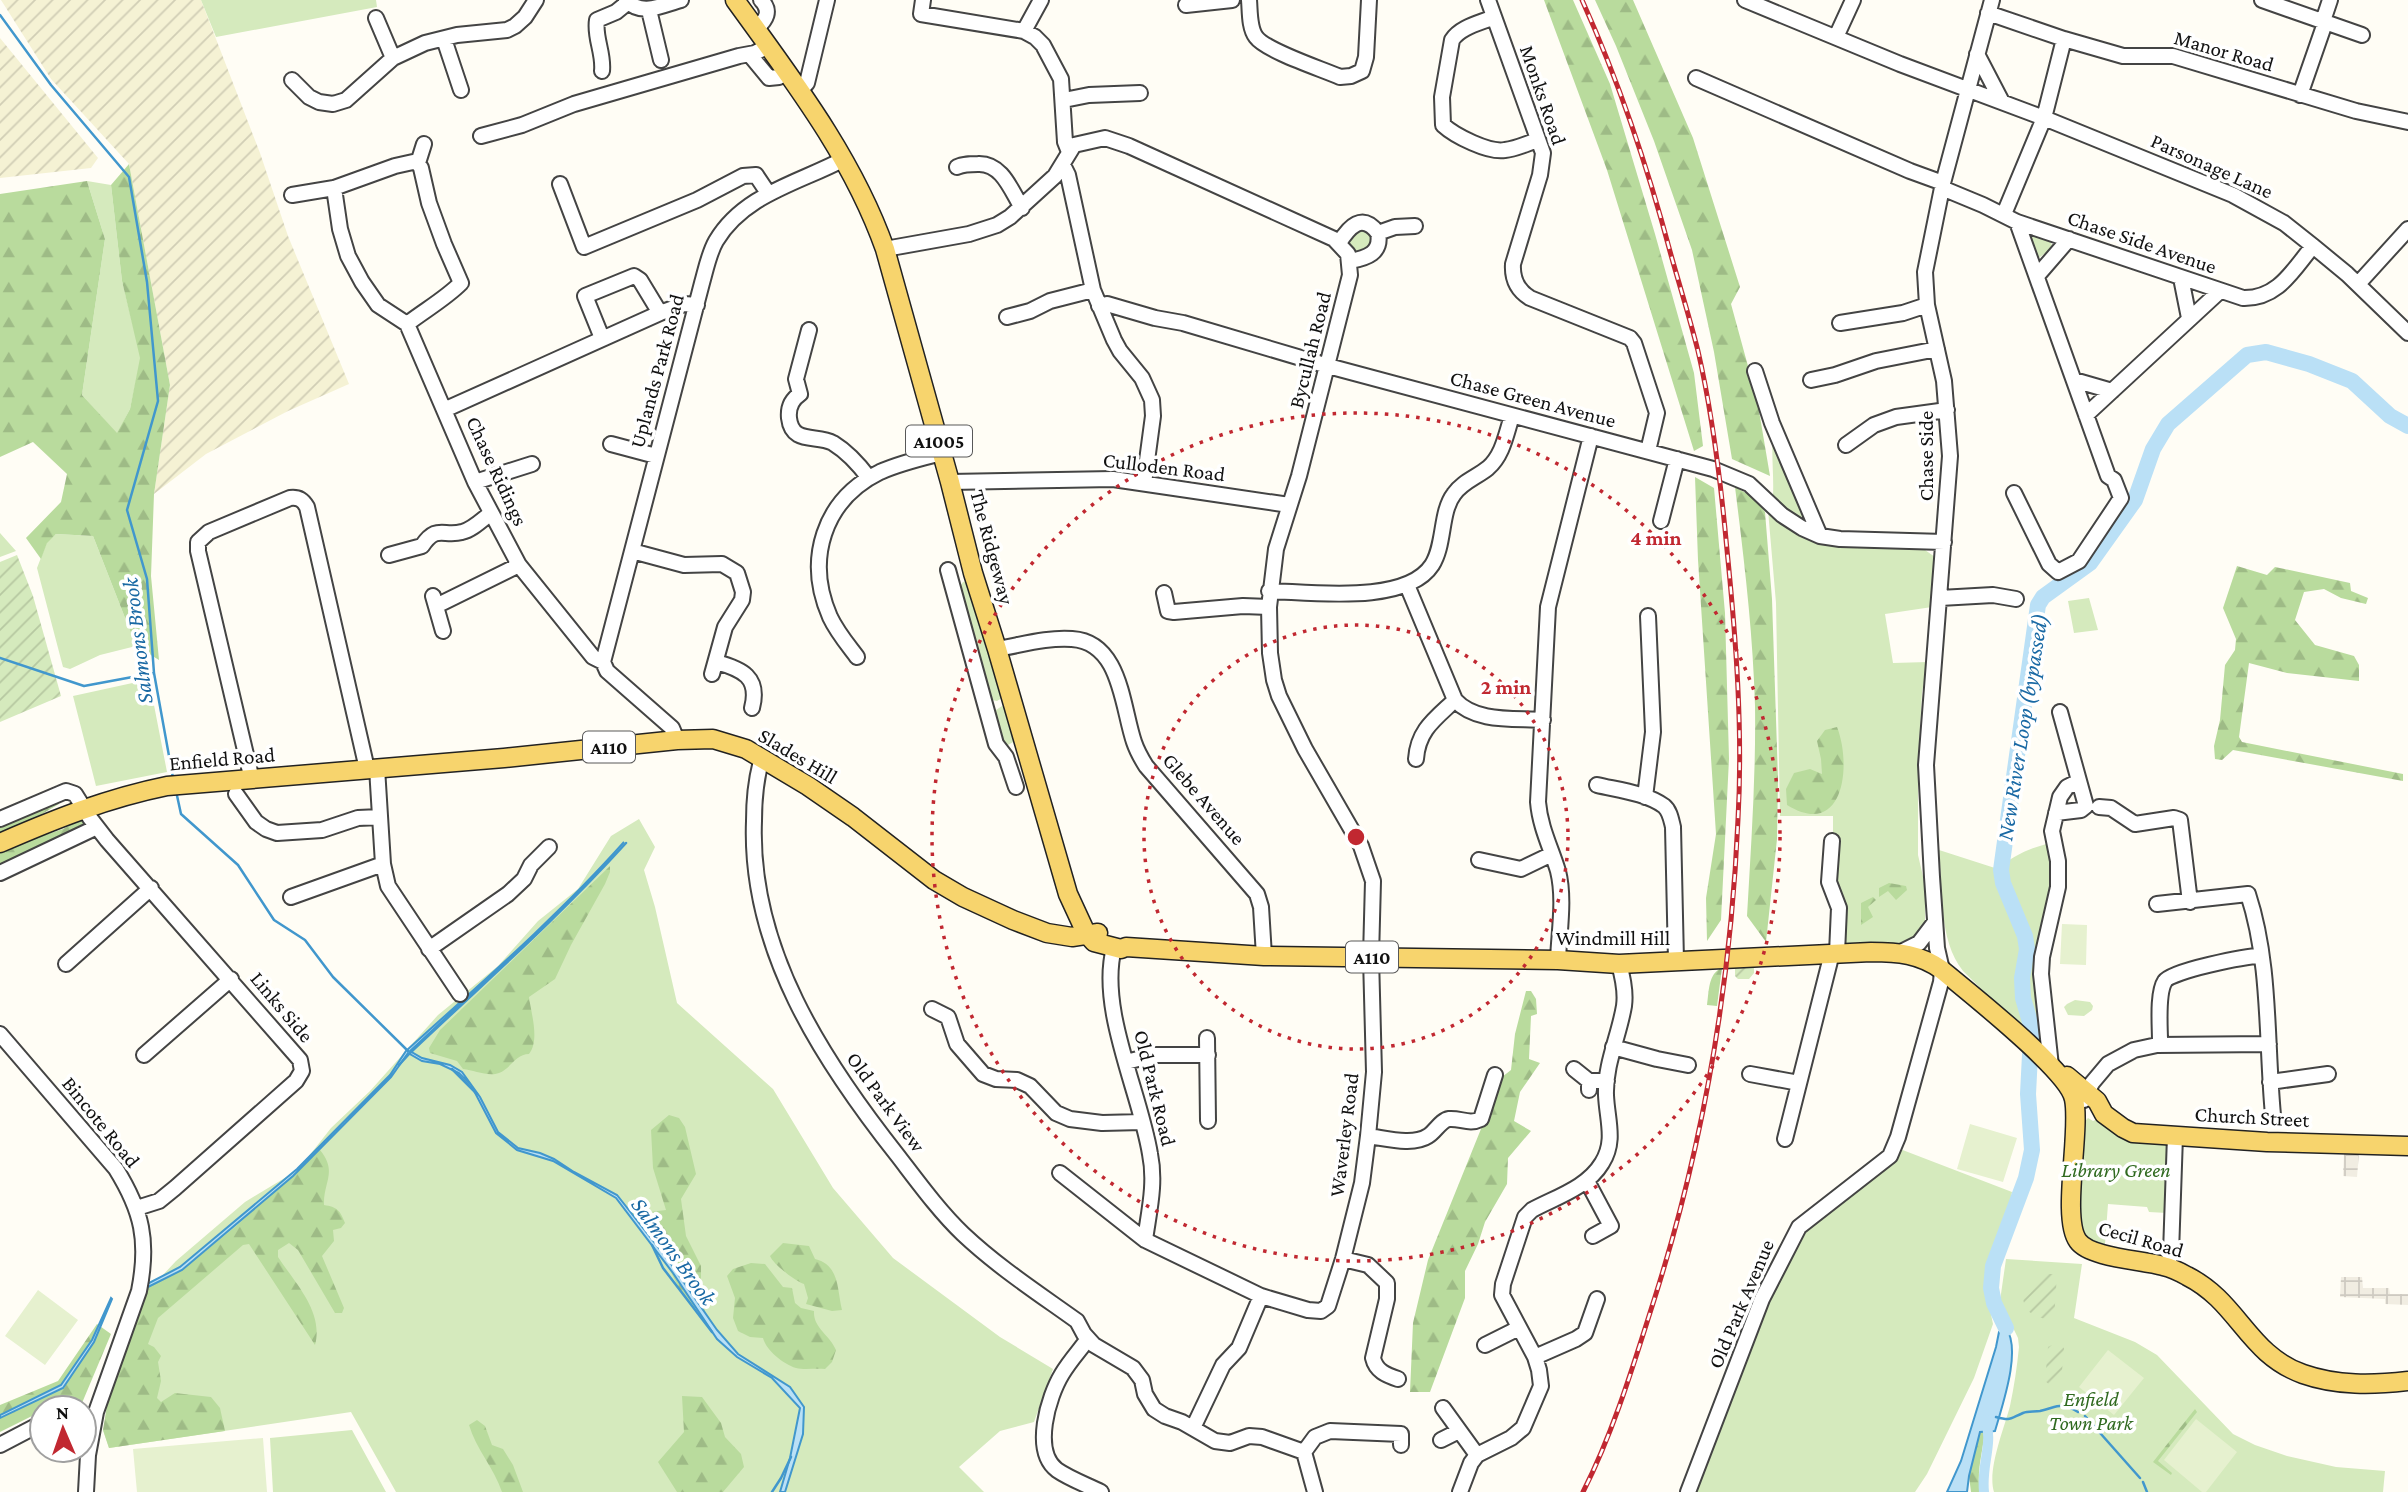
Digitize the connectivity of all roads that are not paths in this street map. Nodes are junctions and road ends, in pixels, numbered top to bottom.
1 (536, 0) edge
2 (681, 0) edge
3 (736, 0) edge
4 (827, 0) edge
5 (923, 0) edge
6 (1041, 0) edge
7 (1232, 0) edge
8 (1249, 0) edge
9 (1369, 0) edge
10 (1488, 0) edge
11 (1745, 0) edge
12 (1853, 0) edge
13 (2262, 0) edge
14 (2330, 0) edge
15 (627, 1) edge
16 (764, 1) edge
17 (1186, 5) dead end
18 (1990, 7) edge
19 (649, 10) junction
20 (1494, 17) junction
21 (376, 18) dead end
22 (2324, 22) junction
23 (756, 29) junction
24 (1024, 31) junction
25 (2362, 35) dead end
26 (1836, 37) junction
27 (444, 38) junction
28 (2064, 40) junction
29 (768, 46) junction
30 (1978, 54) junction
31 (750, 55) junction
32 (393, 58) junction
33 (661, 60) dead end
34 (602, 71) dead end
35 (786, 71) junction
36 (1696, 78) dead end
37 (292, 80) dead end
38 (461, 90) dead end
39 (800, 90) junction
40 (1967, 90) junction
41 (1140, 93) dead end
42 (2300, 95) junction
43 (1064, 100) junction
44 (2002, 102) junction
45 (2045, 118) junction
46 (2408, 122) edge
47 (481, 136) dead end
48 (1538, 140) junction
49 (424, 144) dead end
50 (844, 159) junction
51 (1066, 159) junction
52 (418, 163) junction
53 (957, 167) dead end
54 (560, 184) dead end
55 (1943, 186) junction
56 (334, 188) junction
57 (768, 193) junction
58 (292, 195) dead end
59 (1022, 208) junction
60 (2010, 218) junction
61 (1415, 226) dead end
62 (2408, 229) edge
63 (1378, 233) junction
64 (2069, 239) junction
65 (1339, 243) junction
66 (2313, 246) junction
67 (885, 249) junction
68 (1350, 261) junction
69 (2037, 276) junction
70 (2181, 278) junction
71 (2362, 278) junction
72 (1093, 289) junction
73 (2220, 291) junction
74 (697, 305) junction
75 (1927, 305) junction
76 (1099, 306) junction
77 (660, 313) junction
78 (1007, 317) dead end
79 (2189, 318) junction
80 (1840, 323) dead end
81 (407, 324) junction
82 (809, 330) dead end
83 (2408, 333) edge
84 (602, 338) junction
85 (1937, 349) junction
86 (1328, 366) junction
87 (1755, 371) dead end
88 (1811, 380) dead end
89 (2074, 380) junction
90 (2112, 391) junction
91 (444, 410) junction
92 (1947, 410) junction
93 (2086, 415) junction
94 (1512, 416) junction
95 (1591, 436) junction
96 (611, 444) dead end
97 (1846, 445) dead end
98 (1648, 451) junction
99 (942, 453) junction
100 (656, 456) junction
101 (1677, 459) junction
102 (532, 464) dead end
103 (869, 478) junction
104 (475, 482) junction
105 (950, 482) junction
106 (1144, 483) junction
107 (2014, 493) dead end
108 (1289, 505) junction
109 (491, 513) junction
110 (1661, 521) dead end
111 (1819, 536) junction
112 (1944, 542) junction
113 (632, 551) junction
114 (389, 555) dead end
115 (519, 565) junction
116 (973, 573) junction
117 (1408, 585) junction
118 (1269, 591) junction
119 (1164, 593) dead end
120 (1940, 598) junction
121 (2016, 599) dead end
122 (1269, 607) junction
123 (1648, 615) dead end
124 (443, 631) dead end
125 (997, 649) junction
126 (858, 657) dead end
127 (603, 662) junction
128 (1012, 700) junction
129 (1455, 700) junction
130 (986, 707) junction
131 (752, 708) dead end
132 (2060, 712) dead end
133 (1543, 720) junction
134 (677, 740) junction
135 (1025, 747) junction
136 (999, 751) junction
137 (762, 758) junction
138 (1416, 759) dead end
139 (372, 769) junction
140 (252, 780) junction
141 (2079, 781) junction
142 (1597, 785) dead end
143 (1016, 787) dead end
144 (236, 794) dead end
145 (1645, 797) junction
146 (2099, 807) dead end
147 (83, 809) junction
148 (2056, 813) junction
149 (380, 817) junction
150 (0, 819) edge
151 (97, 827) junction
152 (1832, 841) dead end
153 (0, 843) edge
154 (549, 847) dead end
155 (1552, 855) junction
156 (1479, 860) dead end
157 (383, 864) junction
158 (0, 873) edge
159 (151, 888) junction
160 (291, 897) dead end
161 (2190, 902) junction
162 (2157, 904) dead end
163 (1936, 922) junction
164 (1086, 933) junction
165 (1120, 947) junction
166 (429, 949) junction
167 (1901, 952) junction
168 (1835, 953) junction
169 (1264, 956) junction
170 (2260, 956) junction
171 (1371, 957) junction
172 (1558, 960) junction
173 (1676, 961) junction
174 (66, 964) dead end
175 (1619, 964) junction
176 (1942, 970) junction
177 (231, 979) junction
178 (460, 994) dead end
179 (932, 1009) dead end
180 (0, 1034) edge
181 (1207, 1038) dead end
182 (2263, 1044) junction
183 (2157, 1045) junction
184 (1613, 1046) junction
185 (145, 1055) dead end
186 (1208, 1055) junction
187 (1126, 1062) junction
188 (2049, 1064) junction
189 (1688, 1065) dead end
190 (1574, 1069) dead end
191 (1749, 1074) dead end
192 (2328, 1074) dead end
193 (1495, 1075) dead end
194 (1607, 1080) junction
195 (2270, 1082) junction
196 (1799, 1083) junction
197 (2088, 1094) junction
198 (2102, 1110) junction
199 (2075, 1115) junction
200 (2273, 1115) dead end
201 (1208, 1121) dead end
202 (1142, 1122) junction
203 (1368, 1136) junction
204 (2175, 1136) junction
205 (1785, 1139) dead end
206 (2408, 1146) edge
207 (1060, 1173) dead end
208 (1587, 1181) junction
209 (137, 1208) junction
210 (1593, 1236) dead end
211 (1145, 1240) junction
212 (1343, 1259) junction
213 (2167, 1267) junction
214 (1261, 1296) junction
215 (1597, 1299) dead end
216 (1519, 1328) junction
217 (1088, 1339) junction
218 (1485, 1345) dead end
219 (1535, 1357) junction
220 (1398, 1379) dead end
221 (2408, 1381) edge
222 (97, 1394) edge
223 (1443, 1408) dead end
224 (1194, 1428) junction
225 (28, 1430) edge
226 (1459, 1431) junction
227 (1401, 1434) dead end
228 (1441, 1440) dead end
229 (0, 1445) edge
230 (1304, 1452) junction
231 (1477, 1455) junction
232 (88, 1464) edge
233 (86, 1492) edge
234 (1101, 1492) edge
235 (1315, 1492) edge
236 (1460, 1492) edge
237 (1688, 1492) edge

1 - 27 street
2 - 19 street
3 - 23 main road, The Ridgeway / A1005
4 - 39 street
5 - 24 street
6 - 24 street
7 - 17 street
8 - 9 street
10 - 20 street, Monks Road
11 - 26 street, Parsonage Lane
12 - 26 street
13 - 22 street
14 - 22 street
15 - 19 street
15 - 34 street
16 - 23 street
18 - 28 street, Manor Road
18 - 30 street, Chase Side
19 - 33 street
20 - 48 street, Monks Road
20 - 48 street
21 - 32 street
22 - 25 street
22 - 42 street
23 - 29 main road, The Ridgeway / A1005
24 - 43 street
26 - 40 street, Parsonage Lane
27 - 32 street
27 - 38 street
28 - 42 street, Manor Road
28 - 45 street
29 - 31 street
29 - 35 main road, The Ridgeway / A1005
30 - 40 street, Chase Side
30 - 44 street
31 - 35 street
31 - 47 street
32 - 37 street
35 - 39 main road, The Ridgeway / A1005
36 - 55 street, Chase Side Avenue
39 - 50 main road, The Ridgeway / A1005
40 - 44 street, Parsonage Lane
40 - 55 street, Chase Side
41 - 43 street
42 - 46 street, Manor Road
43 - 51 street
44 - 45 street, Parsonage Lane
45 - 60 street
45 - 66 street, Parsonage Lane
48 - 98 street, Monks Road
49 - 52 street
50 - 57 street, Uplands Park Road
50 - 67 main road, The Ridgeway / A1005
51 - 59 street
51 - 65 street
51 - 72 street
52 - 56 street
52 - 81 street
53 - 59 street
54 - 57 street
55 - 60 street, Chase Side Avenue
55 - 75 street, Chase Side
56 - 58 street
56 - 81 street
57 - 74 street, Uplands Park Road
59 - 67 street
60 - 64 street, Chase Side Avenue
60 - 69 street
61 - 63 street
62 - 71 street
63 - 65 street
63 - 68 street
64 - 69 street
64 - 70 street, Chase Side Avenue
65 - 68 street
66 - 71 street, Parsonage Lane
66 - 73 street, Chase Side Avenue
67 - 99 main road, The Ridgeway / A1005
68 - 86 street, Bycullah Road
69 - 89 street
70 - 73 street, Chase Side Avenue
70 - 79 street
71 - 83 street, Parsonage Lane
72 - 76 street
72 - 78 street
73 - 79 street
74 - 77 street
74 - 100 street, Uplands Park Road
75 - 80 street
75 - 85 street, Chase Side
76 - 86 street, Chase Green Avenue
76 - 106 street
77 - 84 street
77 - 84 street
79 - 90 street
81 - 91 street, Chase Ridings
82 - 103 street
84 - 91 street
85 - 88 street
85 - 92 street, Chase Side
86 - 94 street, Chase Green Avenue
86 - 108 street, Bycullah Road
87 - 111 street
89 - 90 street
89 - 93 street
90 - 93 street
91 - 104 street, Chase Ridings
92 - 97 street
92 - 112 street, Chase Side
93 - 107 street
94 - 95 street, Chase Green Avenue
94 - 117 street
95 - 98 street, Chase Green Avenue
95 - 133 street
96 - 100 street
98 - 101 street, Chase Green Avenue
99 - 103 street
99 - 105 main road, The Ridgeway / A1005
100 - 113 street, Uplands Park Road
101 - 110 street
101 - 111 street, Chase Green Avenue
102 - 104 street
103 - 126 street
104 - 109 street, Chase Ridings
105 - 106 street, Culloden Road
105 - 116 main road, The Ridgeway / A1005
106 - 108 street, Culloden Road
108 - 118 street, Bycullah Road
109 - 114 street
109 - 115 street, Chase Ridings
111 - 112 street, Chase Green Avenue
112 - 120 street, Chase Side
113 - 127 street, Uplands Park Road
113 - 131 street
115 - 124 street
115 - 127 street, Chase Ridings
116 - 125 main road, The Ridgeway / A1005
116 - 130 street
117 - 118 street
117 - 129 street
118 - 122 street, Bycullah Road
119 - 122 street
120 - 121 street
120 - 163 street, Chase Side
122 - 171 street, Bycullah Road
123 - 145 street
125 - 128 main road, The Ridgeway / A1005
125 - 169 street, Glebe Avenue
127 - 134 street, Chase Ridings
128 - 130 street
128 - 135 main road, The Ridgeway / A1005
129 - 133 street
129 - 138 street
130 - 136 street
132 - 141 street
133 - 155 street
134 - 137 main road, Slades Hill / A110
134 - 139 main road, Slades Hill / A110
135 - 136 street
135 - 164 main road, The Ridgeway / A1005
136 - 143 street
137 - 164 main road, Slades Hill / A110
137 - 217 street, Old Park View
139 - 140 main road, Enfield Road / A110
139 - 140 street
139 - 149 street
140 - 147 main road, Enfield Road / A110
141 - 148 street
141 - 148 street
142 - 145 street
144 - 149 street
145 - 173 street
146 - 161 street
147 - 150 street
147 - 151 street, Links Side
147 - 153 main road, Enfield Road / A110
148 - 188 street
149 - 157 street
151 - 158 street
151 - 159 street, Links Side
152 - 168 street
154 - 166 street
155 - 156 street
155 - 172 street
157 - 160 street
157 - 166 street
159 - 174 street
159 - 177 street, Links Side
161 - 162 street
161 - 170 street
163 - 167 street
163 - 176 street, Chase Side
164 - 165 main road, Windmill Hill / A110
165 - 169 main road, Windmill Hill / A110
165 - 187 street, Old Park Road
166 - 178 street
167 - 168 main road, Windmill Hill / A110
167 - 176 main road, Windmill Hill / A110
168 - 173 main road, Windmill Hill / A110
168 - 196 street
169 - 171 main road, Windmill Hill / A110
170 - 182 street
170 - 183 street
171 - 172 main road, Windmill Hill / A110
171 - 203 street, Waverley Road
172 - 175 main road, Windmill Hill / A110
173 - 175 main road, Windmill Hill / A110
175 - 184 street
176 - 188 main road, Windmill Hill / A110
176 - 237 street, Old Park Avenue
177 - 185 street
177 - 209 street, Links Side
179 - 202 street
180 - 209 street, Bincote Road
181 - 186 street
182 - 183 street
182 - 195 street
183 - 197 street
184 - 189 street
184 - 194 street
186 - 187 street
186 - 201 street
187 - 202 street, Old Park Road
188 - 197 main road, Church Street
188 - 199 main road, Cecil Road
190 - 194 street
191 - 196 street
192 - 195 street
193 - 203 street
194 - 208 street
195 - 200 street
196 - 205 street
197 - 198 main road, Church Street
197 - 199 street
198 - 199 street
198 - 204 main road, Church Street
199 - 213 main road, Cecil Road
202 - 211 street, Old Park Road
203 - 212 street, Waverley Road
204 - 206 main road, Church Street
204 - 213 street
207 - 211 street
208 - 210 street
208 - 216 street
209 - 222 street, Bincote Road
211 - 214 street
212 - 214 street, Waverley Road
212 - 220 street
213 - 221 main road, Cecil Road
214 - 224 street
215 - 219 street
216 - 218 street
216 - 219 street
217 - 224 street, Old Park View
217 - 234 street
219 - 231 street
223 - 226 street
224 - 230 street
225 - 229 street
226 - 228 street
226 - 231 street
227 - 230 street
230 - 235 street
231 - 236 street
232 - 233 street, Bincote Road

